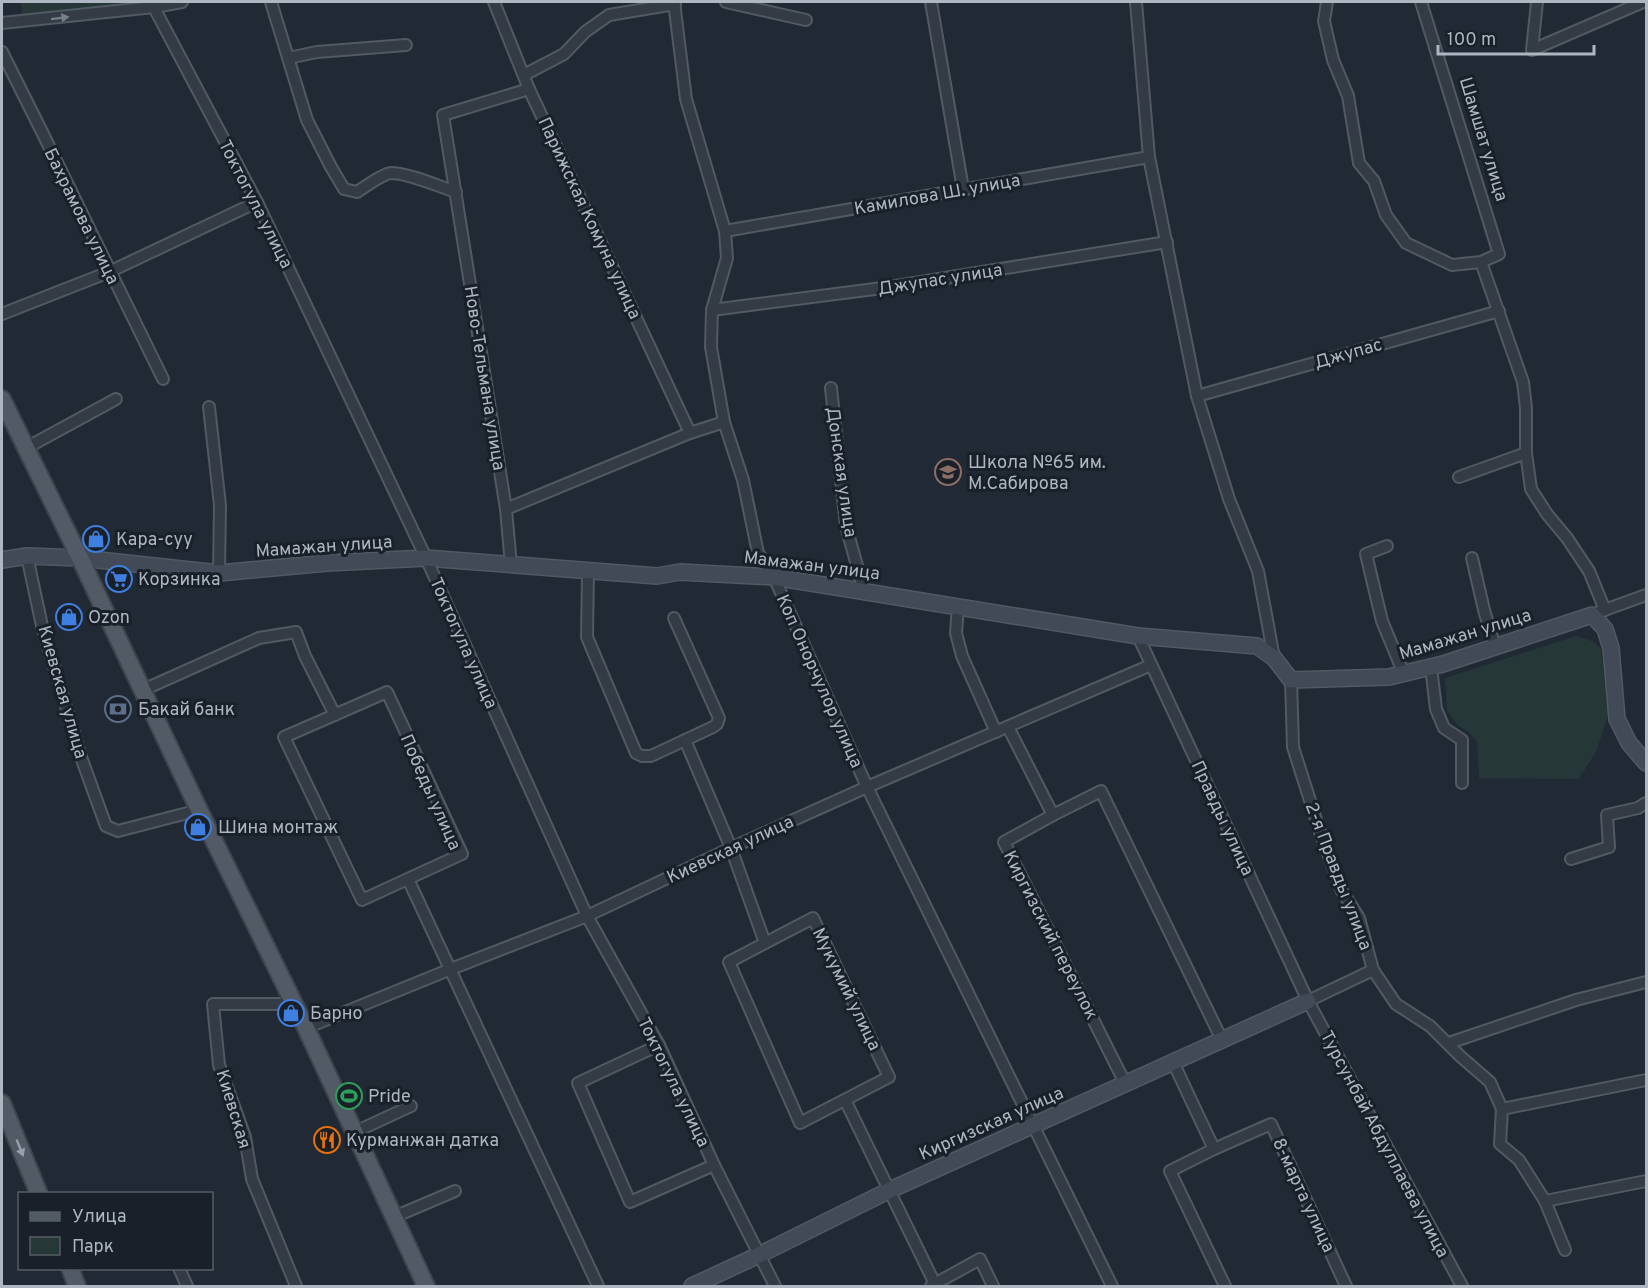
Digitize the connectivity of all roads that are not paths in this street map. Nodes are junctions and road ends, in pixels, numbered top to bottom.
1 (182, 2) edge
2 (271, 2) edge
3 (494, 2) edge
4 (726, 2) edge
5 (931, 2) edge
6 (1136, 2) edge
7 (1327, 2) edge
8 (1421, 2) edge
9 (1537, 2) edge
10 (1643, 2) edge
11 (674, 3) edge
12 (153, 4) edge
13 (806, 20) dead end
14 (2, 23) edge
15 (406, 45) dead end
16 (2, 52) edge
17 (288, 58) junction
18 (524, 75) junction
19 (529, 89) junction
20 (1149, 157) junction
21 (963, 189) junction
22 (456, 192) junction
23 (257, 202) junction
24 (725, 231) junction
25 (1167, 242) junction
26 (1481, 262) junction
27 (109, 272) junction
28 (712, 310) junction
29 (1499, 311) junction
30 (2, 314) edge
31 (163, 379) dead end
32 (831, 388) dead end
33 (1197, 396) junction
34 (2, 399) edge
35 (116, 399) dead end
36 (209, 407) dead end
37 (724, 422) junction
38 (690, 433) junction
39 (26, 448) junction
40 (1526, 453) junction
41 (1459, 477) dead end
42 (506, 509) junction
43 (1387, 546) dead end
44 (27, 556) junction
45 (80, 558) junction
46 (426, 558) junction
47 (1472, 558) dead end
48 (2, 560) edge
49 (511, 565) junction
50 (588, 572) junction
51 (219, 573) junction
52 (774, 577) junction
53 (864, 591) junction
54 (1647, 595) edge
55 (958, 606) junction
56 (1599, 612) junction
57 (674, 618) dead end
58 (1138, 636) junction
59 (1495, 647) junction
60 (1274, 658) junction
61 (1151, 665) junction
62 (1431, 667) junction
63 (1404, 674) junction
64 (1291, 680) junction
65 (143, 690) junction
66 (335, 715) junction
67 (1008, 727) junction
68 (996, 732) junction
69 (685, 740) junction
70 (1647, 763) edge
71 (1462, 783) dead end
72 (867, 788) junction
73 (1647, 803) edge
74 (199, 810) junction
75 (1053, 815) junction
76 (731, 848) junction
77 (1571, 859) dead end
78 (408, 879) junction
79 (587, 916) junction
80 (765, 943) junction
81 (451, 969) junction
82 (1373, 970) junction
83 (1647, 982) edge
84 (1308, 1000) junction
85 (294, 1004) junction
86 (306, 1028) junction
87 (1222, 1040) junction
88 (1449, 1043) junction
89 (659, 1045) junction
90 (1173, 1062) junction
91 (1647, 1080) edge
92 (1125, 1083) junction
93 (845, 1100) junction
94 (2, 1103) edge
95 (411, 1106) dead end
96 (1502, 1109) junction
97 (1033, 1125) junction
98 (354, 1132) junction
99 (1214, 1149) junction
100 (714, 1165) junction
101 (1647, 1181) edge
102 (890, 1190) junction
103 (455, 1191) dead end
104 (38, 1192) edge
105 (1545, 1201) junction
106 (394, 1217) junction
107 (1565, 1250) dead end
108 (759, 1256) junction
109 (70, 1270) edge
110 (179, 1270) edge
111 (933, 1285) edge
112 (77, 1287) edge
113 (187, 1287) edge
114 (296, 1287) edge
115 (426, 1287) edge
116 (598, 1287) edge
117 (692, 1287) edge
118 (775, 1287) edge
119 (993, 1287) edge
120 (1112, 1287) edge
121 (1225, 1287) edge
122 (1346, 1287) edge
123 (1462, 1287) edge

1 - 12 street
2 - 17 street
3 - 18 street, Парижская Комуна улица
4 - 13 street
5 - 21 street
6 - 20 street
7 - 26 street
8 - 26 street, Шамшат улица
9 - 10 street
11 - 18 street
11 - 24 street, Коп Онорчулор улица
14 -> 12 street
12 - 23 street, Токтогула улица
15 - 17 street
16 - 27 street, Бахрамова улица
17 - 22 street
18 - 19 street, Парижская Комуна улица
19 - 22 street, Ново-Тельмана улица
19 - 38 street, Парижская Комуна улица
20 - 21 street, Камилова Ш. улица
20 - 25 street
21 - 24 street, Камилова Ш. улица
22 - 42 street, Ново-Тельмана улица
23 - 27 street
23 - 46 street, Токтогула улица
24 - 28 street, Коп Онорчулор улица
25 - 28 street, Джупас улица
25 - 33 street
26 - 29 street
27 - 30 street
27 - 31 street, Бахрамова улица
28 - 37 street, Коп Онорчулор улица
29 - 33 street, Джупас
29 - 40 street
32 - 53 street, Донская улица
33 - 60 street
34 - 39 main road
35 - 39 street
36 - 51 street
37 - 38 street
37 - 52 street, Коп Онорчулор улица
38 - 42 street
39 - 45 main road
40 - 41 street
40 - 56 street
42 - 49 street, Ново-Тельмана улица
43 - 63 street
44 - 45 street, Мамажан улица
44 - 48 street, Мамажан улица
44 - 74 street, Киевская улица
45 - 51 street, Мамажан улица
45 - 65 main road
46 - 49 street, Мамажан улица
46 - 51 street, Мамажан улица
46 - 79 street, Токтогула улица
47 - 59 street
49 - 50 street, Мамажан улица
50 - 52 street, Мамажан улица
50 - 69 street
52 - 53 street, Мамажан улица
52 - 72 street, Коп Онорчулор улица
53 - 55 street, Мамажан улица
54 - 56 street
55 - 58 street, Мамажан улица
55 - 68 street
56 - 59 street, Мамажан улица
56 - 70 street
57 - 69 street
58 - 60 street, Мамажан улица
58 - 61 street, Правды улица
59 - 62 street, Мамажан улица
60 - 64 street, Мамажан улица
61 - 67 street, Киевская улица
61 - 84 street, Правды улица
62 - 63 street, Мамажан улица
62 - 71 street
63 - 64 street, Мамажан улица
64 - 82 street, 2-я Правды улица
65 - 66 street
65 - 74 main road
66 - 78 street, Победы улица
66 - 78 street, Победы улица
67 - 68 street, Киевская улица
67 - 75 street
68 - 72 street, Киевская улица
69 - 76 street
72 - 76 street, Киевская улица
72 - 97 street, Коп Онорчулор улица
73 - 77 street
74 - 85 main road
75 - 87 street, Киргизский переулок
75 - 92 street, Киргизский переулок
76 - 79 street, Киевская улица
76 - 80 street
78 - 81 street
79 - 81 street, Киевская улица
79 - 89 street, Токтогула улица
80 - 93 street, Мукумий улица
80 - 93 street, Мукумий улица
81 - 86 street, Киевская улица
81 - 116 street
82 - 84 street
82 - 88 street, 2-я Правды улица
83 - 88 street
84 - 87 street, Киргизская улица
84 - 123 street, Турсунбай Абдуллаева улица
85 - 86 main road
85 - 114 street, Киевская
86 - 98 main road
87 - 90 street, Киргизская улица
88 - 96 street, 2-я Правды улица
89 - 100 street, Токтогула улица
89 - 100 street
90 - 92 street, Киргизская улица
90 - 99 street
91 - 96 street
92 - 97 street, Киргизская улица
93 - 102 street
94 -> 104 main road
95 - 98 street
96 - 105 street, 2-я Правды улица
97 - 102 street, Киргизская улица
97 - 120 street, Коп Онорчулор улица
98 - 106 main road
99 - 121 street, 8-марта улица
99 - 122 street, 8-марта улица
100 - 108 street, Токтогула улица
101 - 105 street
102 - 108 street, Киргизская улица
102 - 111 street
103 - 106 street
105 - 107 street, 2-я Правды улица
106 - 115 main road
108 - 117 street, Киргизская улица
108 - 118 street, Токтогула улица
109 - 112 main road
110 - 113 street
111 - 119 street

